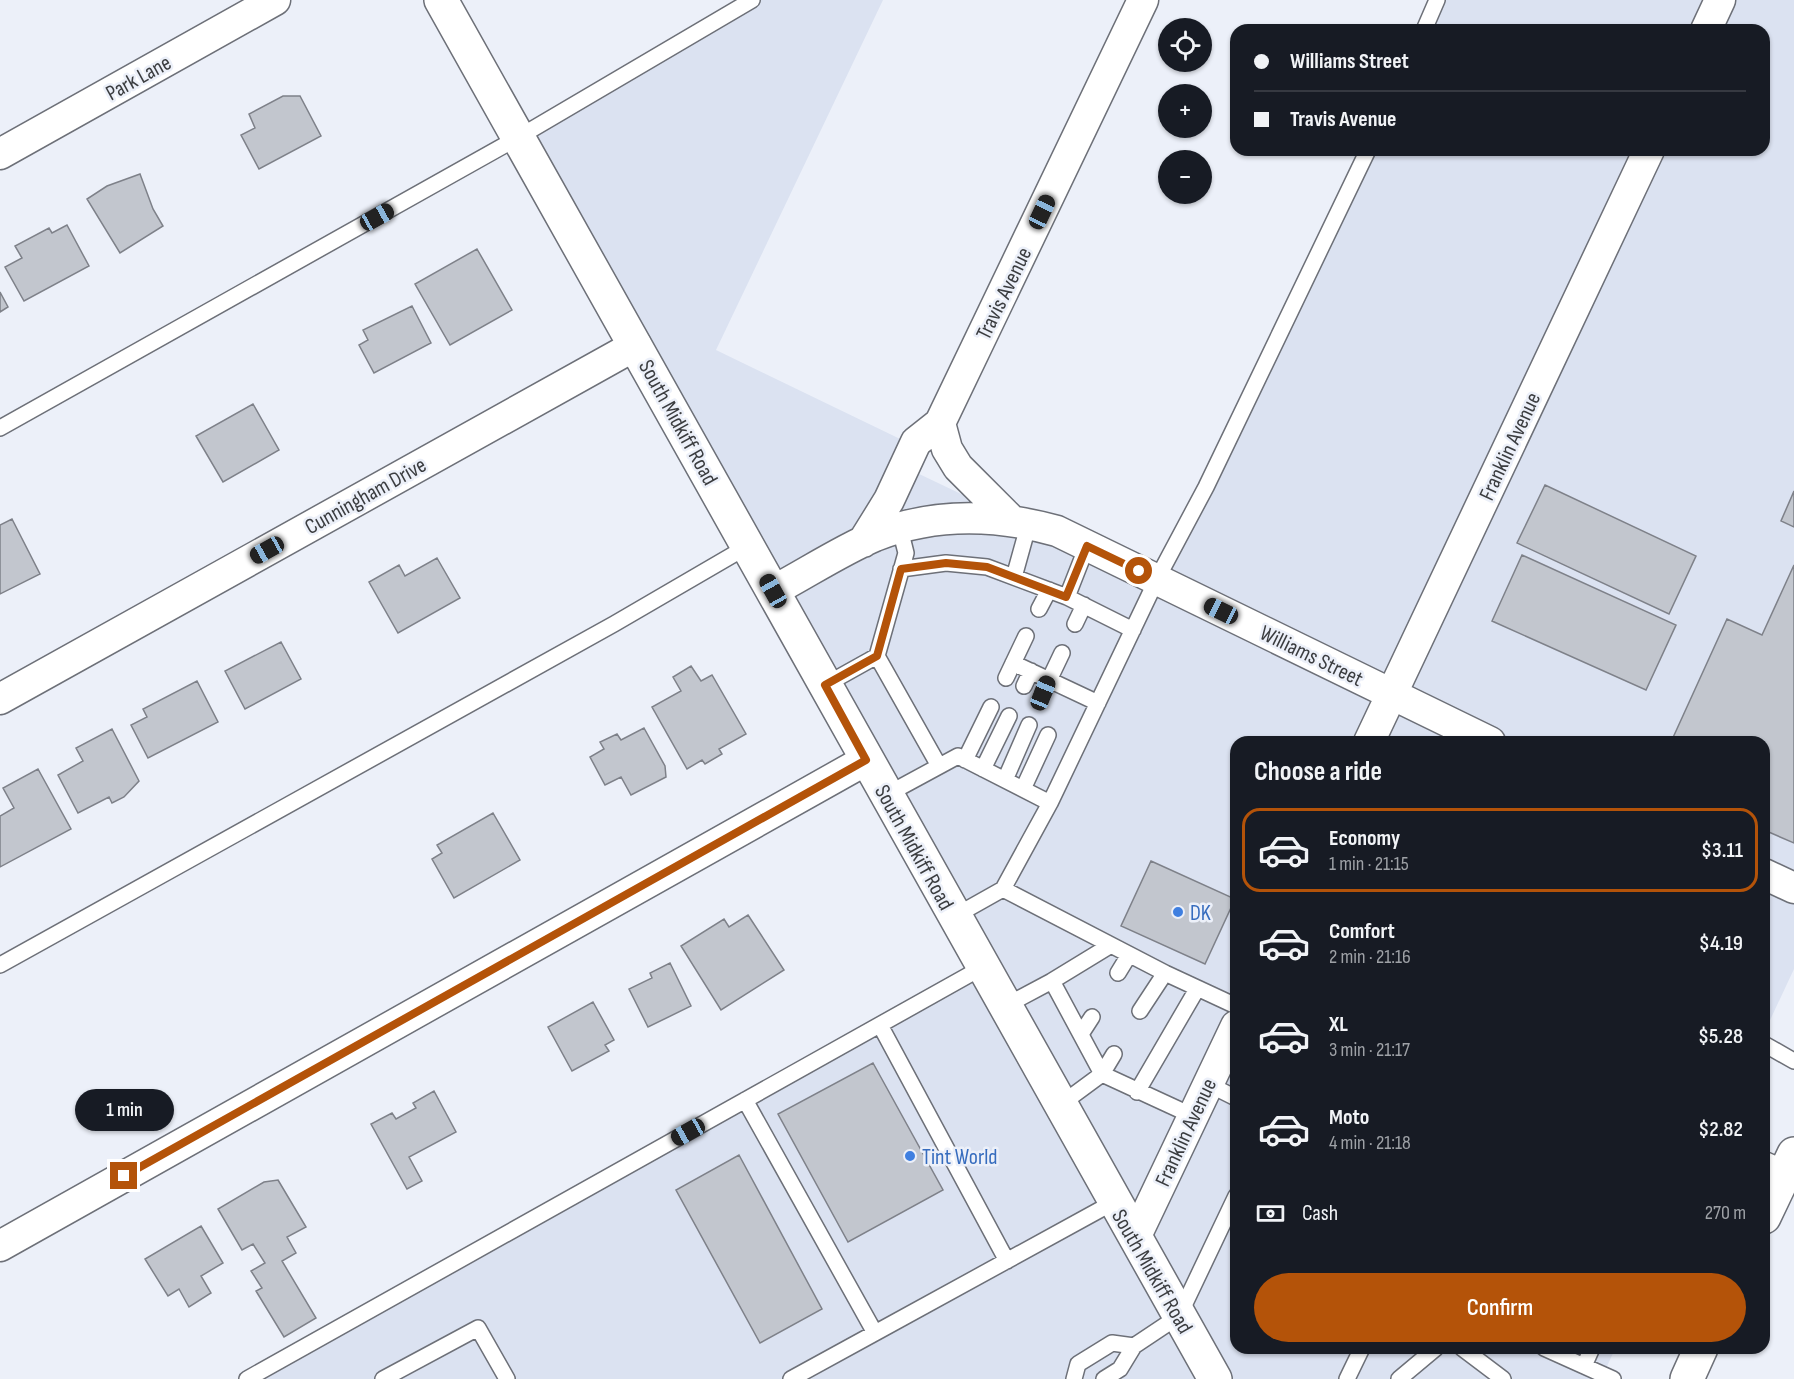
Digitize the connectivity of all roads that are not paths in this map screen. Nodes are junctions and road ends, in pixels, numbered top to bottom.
1 (275, 0) edge
2 (441, 0) edge
3 (752, 0) edge
4 (1143, 0) edge
5 (1437, 0) edge
6 (1720, 0) edge
7 (1427, 24) edge
8 (1709, 24) edge
9 (519, 137) junction
10 (0, 154) edge
11 (1365, 156) edge
12 (1646, 156) edge
13 (636, 345) junction
14 (940, 423) junction
15 (0, 428) edge
16 (1021, 522) junction
17 (914, 525) junction
18 (863, 542) junction
19 (748, 546) junction
20 (1087, 546) junction
21 (901, 569) junction
22 (1014, 577) junction
23 (1156, 579) junction
24 (1049, 590) junction
25 (773, 591) junction
26 (1066, 597) junction
27 (1084, 605) junction
28 (1039, 609) dead end
29 (1075, 624) dead end
30 (1133, 630) junction
31 (1026, 636) dead end
32 (1062, 653) dead end
33 (877, 656) junction
34 (1013, 663) junction
35 (1031, 671) junction
36 (1006, 678) dead end
37 (825, 685) junction
38 (1024, 686) dead end
39 (1046, 686) junction
40 (1391, 694) junction
41 (0, 699) edge
42 (1098, 703) junction
43 (992, 707) dead end
44 (1009, 716) dead end
45 (1029, 725) dead end
46 (1048, 735) dead end
47 (1372, 736) edge
48 (1478, 736) edge
49 (866, 760) junction
50 (965, 760) junction
51 (939, 766) junction
52 (983, 769) junction
53 (1005, 780) junction
54 (1023, 789) junction
55 (886, 795) junction
56 (1050, 803) junction
57 (1770, 877) edge
58 (1794, 888) edge
59 (1003, 889) junction
60 (954, 916) junction
61 (1111, 945) junction
62 (1130, 955) junction
63 (0, 965) edge
64 (983, 967) junction
65 (1118, 973) dead end
66 (1164, 973) junction
67 (1052, 981) junction
68 (1197, 989) junction
69 (1230, 1003) edge
70 (1005, 1006) junction
71 (1140, 1011) dead end
72 (1092, 1017) dead end
73 (880, 1025) junction
74 (1081, 1034) junction
75 (1230, 1038) edge
76 (1770, 1047) edge
77 (1114, 1054) dead end
78 (1794, 1061) edge
79 (1102, 1074) junction
80 (1208, 1084) junction
81 (1137, 1092) junction
82 (1230, 1095) edge
83 (746, 1100) junction
84 (1060, 1105) junction
85 (1193, 1116) junction
86 (1782, 1160) edge
87 (1770, 1198) edge
88 (1114, 1202) junction
89 (1230, 1224) edge
90 (1135, 1238) junction
91 (0, 1246) edge
92 (1007, 1261) junction
93 (1179, 1316) junction
94 (874, 1333) junction
95 (1134, 1346) junction
96 (1359, 1354) edge
97 (1429, 1354) edge
98 (1470, 1354) edge
99 (1557, 1354) edge
100 (1589, 1354) edge
101 (1698, 1354) edge
102 (1584, 1366) junction
103 (408, 1373) edge
104 (247, 1379) edge
105 (383, 1379) edge
106 (507, 1379) edge
107 (791, 1379) edge
108 (1074, 1379) edge
109 (1104, 1379) edge
110 (1215, 1379) edge
111 (1347, 1379) edge
112 (1399, 1379) edge
113 (1503, 1379) edge
114 (1613, 1379) edge
115 (1687, 1379) edge

1 - 10 street, Park Lane
2 - 9 main road, South Midkiff Road
3 - 9 lane
4 - 14 street, Travis Avenue
5 - 7 lane
6 - 8 street
9 - 13 main road, South Midkiff Road
9 - 15 lane
11 - 23 lane
12 - 40 street, Franklin Avenue
13 - 19 main road, South Midkiff Road
13 - 41 street, Cunningham Drive
14 - 16 street
14 - 18 street, Travis Avenue
16 - 17 street, Williams Street
16 - 20 street, Williams Street
16 - 22 lane
17 - 18 street, Travis Avenue
17 - 21 lane
18 - 25 street, Travis Avenue
19 - 25 main road, South Midkiff Road
19 - 63 lane
20 - 23 street, Williams Street
20 - 26 lane
21 - 22 lane
21 - 33 lane
22 - 24 lane
23 - 30 lane
23 - 40 street, Williams Street
24 - 26 lane
24 - 28 lane
25 - 37 main road, South Midkiff Road
26 - 27 lane
27 - 29 lane
27 - 30 lane
30 - 42 lane
31 - 34 lane
32 - 39 lane
33 - 37 lane
33 - 51 lane
34 - 35 lane
34 - 36 lane
35 - 38 lane
35 - 39 lane
37 - 49 main road, South Midkiff Road
39 - 42 lane
40 - 47 street, Franklin Avenue
40 - 48 street, Williams Street
42 - 56 lane
43 - 50 lane
44 - 52 lane
45 - 53 lane
46 - 54 lane
49 - 55 main road, South Midkiff Road
49 - 91 street
50 - 51 lane
50 - 52 lane
51 - 55 lane
52 - 53 lane
53 - 54 lane
54 - 56 lane
55 - 60 main road, South Midkiff Road
56 - 59 lane
57 - 58 street
59 - 60 lane
59 - 61 lane
60 - 64 main road, South Midkiff Road
61 - 62 lane
61 - 67 lane
62 - 65 lane
62 - 66 lane
64 - 70 main road, South Midkiff Road
64 - 73 lane
66 - 68 lane
66 - 71 lane
67 - 70 lane
67 - 74 lane
68 - 69 lane
68 - 81 lane
70 - 84 main road, South Midkiff Road
72 - 74 lane
73 - 83 lane
73 - 92 lane
74 - 79 lane
75 - 80 street, Franklin Avenue
76 - 78 lane
77 - 79 lane
79 - 81 lane
79 - 84 lane
80 - 82 lane
80 - 85 street, Franklin Avenue
81 - 85 lane
83 - 94 lane
83 - 104 lane
84 - 88 main road, South Midkiff Road
85 - 90 street, Franklin Avenue
86 - 87 main road
88 - 90 main road, South Midkiff Road
88 - 92 lane
89 - 93 lane
90 - 93 main road, South Midkiff Road
92 - 94 lane
93 - 95 lane
93 - 110 main road, South Midkiff Road
94 - 107 lane
95 - 108 lane
95 - 109 lane
96 - 111 lane
97 - 112 lane
98 - 113 lane
99 - 102 lane
100 - 102 lane
101 - 115 main road
102 - 114 lane
103 - 105 lane
103 - 106 lane

